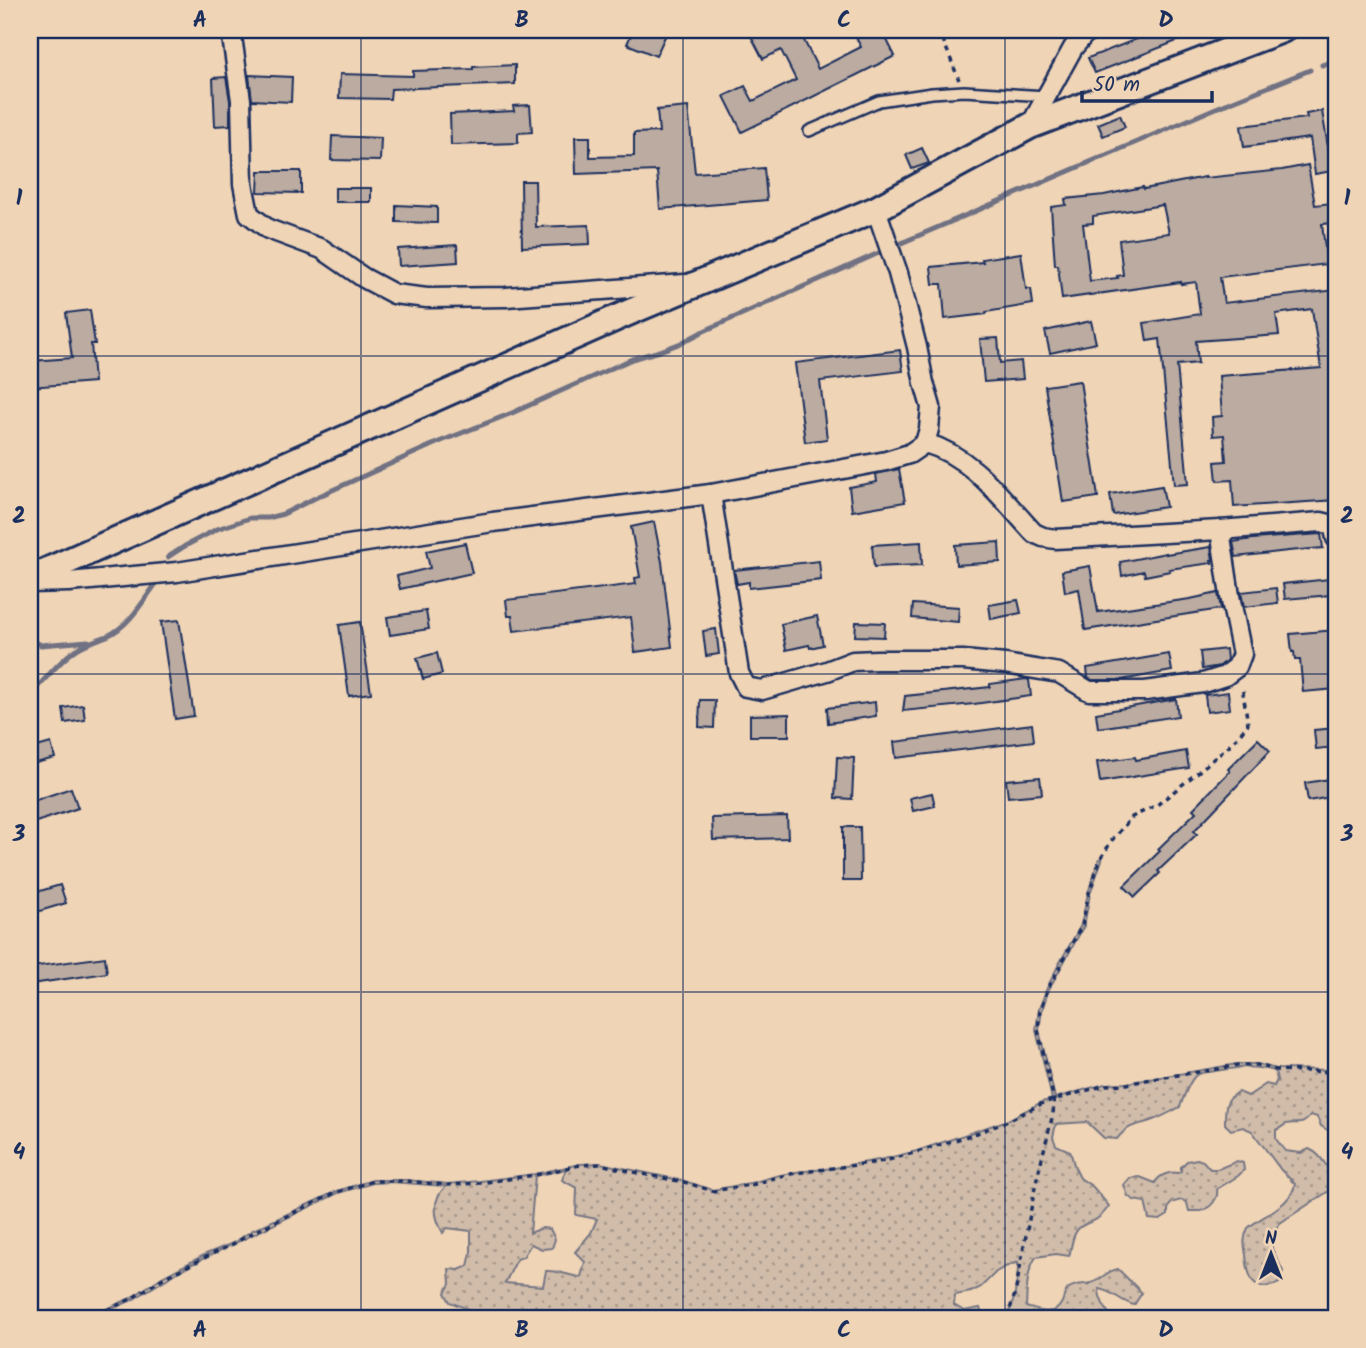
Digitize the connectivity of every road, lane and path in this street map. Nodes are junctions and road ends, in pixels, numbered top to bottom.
1 (232, 30) edge
2 (939, 30) edge
3 (1088, 30) edge
4 (1282, 30) edge
5 (964, 91) junction
6 (1046, 96) junction
7 (1030, 126) junction
8 (809, 131) dead end
9 (876, 209) junction
10 (700, 282) junction
11 (925, 443) junction
12 (711, 494) junction
13 (1220, 530) junction
14 (1336, 538) edge
15 (30, 581) edge
16 (1237, 667) junction
17 (1336, 1072) edge
18 (1054, 1100) junction
19 (89, 1318) edge
20 (1007, 1318) edge

1 - 10 street
2 - 5 path
3 - 6 street
4 - 7 street
5 - 6 lane
5 - 8 lane
6 - 7 street
7 - 9 street
9 - 10 street
9 - 11 street
10 - 15 street
11 - 12 street
11 - 13 street
12 - 15 street
12 - 16 street
13 - 14 street
13 - 16 street
16 - 18 path
17 - 18 path
18 - 19 path
18 - 20 path

